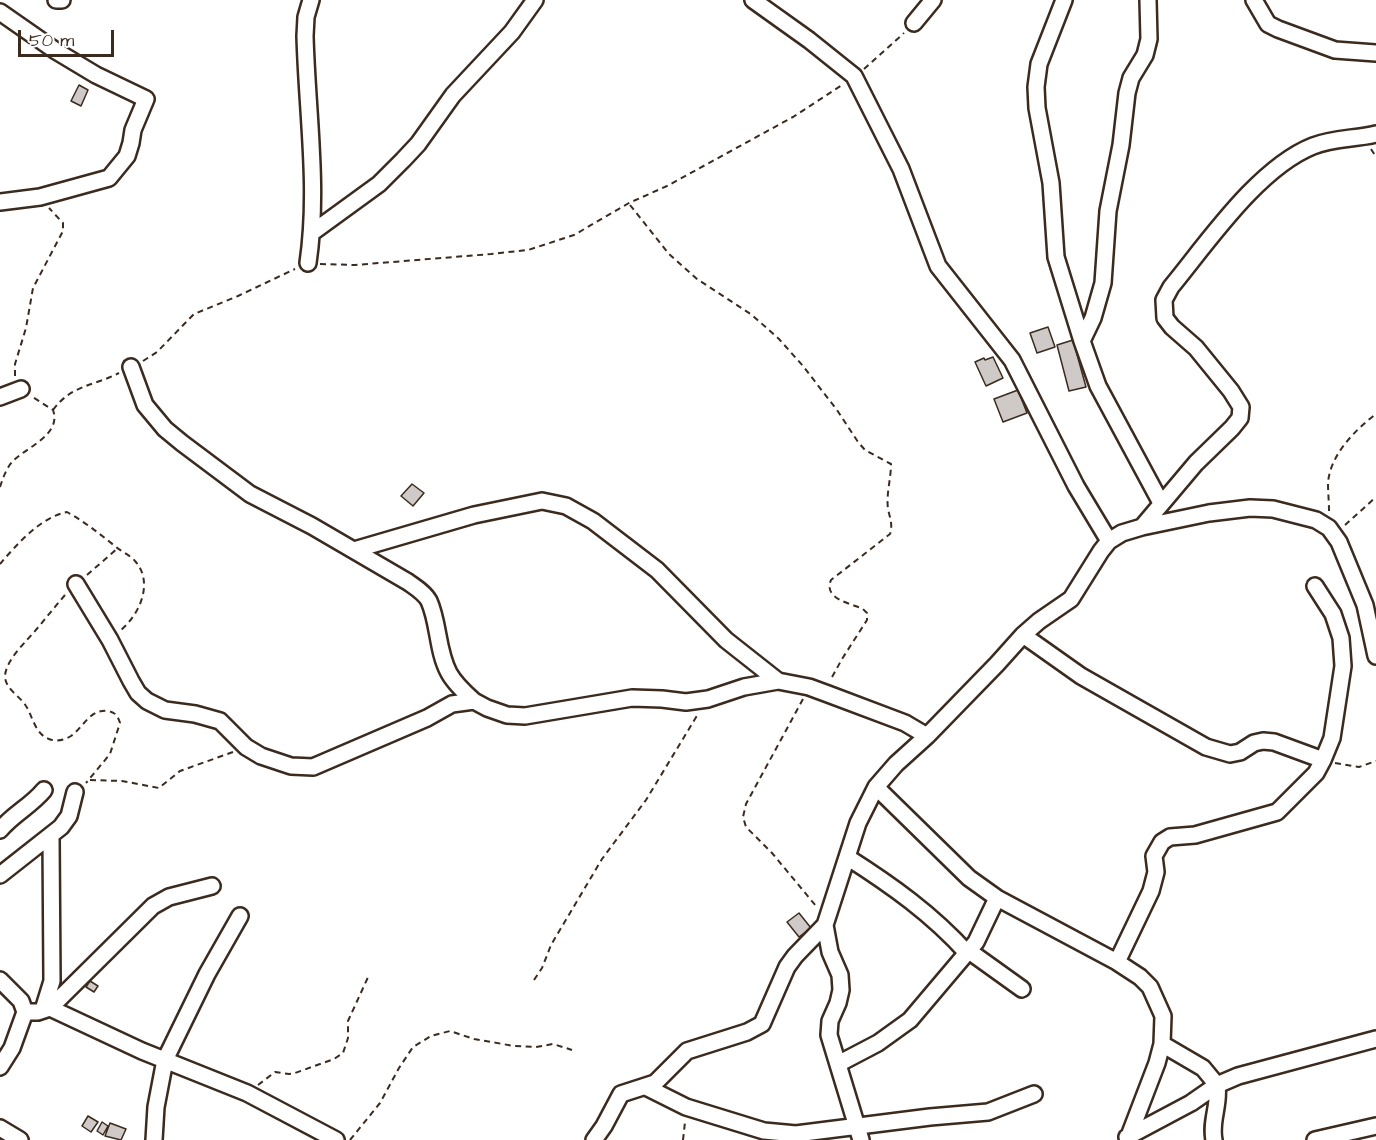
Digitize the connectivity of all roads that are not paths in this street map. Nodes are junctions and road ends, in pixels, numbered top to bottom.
1 (2, 0) edge
2 (56, 0) edge
3 (62, 0) edge
4 (311, 0) edge
5 (535, 0) edge
6 (753, 0) edge
7 (933, 0) edge
8 (1064, 0) edge
9 (1148, 0) edge
10 (1254, 0) edge
11 (0, 7) edge
12 (0, 12) edge
13 (914, 23) road end
14 (1376, 53) edge
15 (1376, 134) edge
16 (0, 201) edge
17 (313, 231) junction
18 (308, 263) road end
19 (1082, 341) junction
20 (131, 368) road end
21 (21, 389) road end
22 (0, 397) edge
23 (1161, 503) junction
24 (1142, 527) junction
25 (1109, 541) junction
26 (354, 550) junction
27 (76, 584) road end
28 (1315, 586) dead end
29 (1023, 635) junction
30 (1376, 656) edge
31 (778, 681) junction
32 (474, 701) junction
33 (927, 736) junction
34 (1323, 760) junction
35 (876, 787) junction
36 (44, 790) dead end
37 (75, 792) road end
38 (0, 830) edge
39 (51, 837) junction
40 (847, 857) junction
41 (0, 874) edge
42 (212, 886) dead end
43 (997, 898) junction
44 (240, 916) dead end
45 (827, 919) junction
46 (968, 952) junction
47 (1117, 962) junction
48 (0, 980) edge
49 (1022, 989) dead end
50 (46, 1009) junction
51 (25, 1012) junction
52 (1376, 1039) edge
53 (1162, 1044) junction
54 (165, 1060) junction
55 (2, 1062) edge
56 (838, 1064) junction
57 (1217, 1085) junction
58 (646, 1087) junction
59 (1034, 1094) dead end
60 (1376, 1126) edge
61 (0, 1128) edge
62 (859, 1134) edge
63 (1125, 1138) edge
64 (20, 1140) edge
65 (154, 1140) edge
66 (336, 1140) edge
67 (594, 1140) edge
68 (1214, 1140) edge
69 (1315, 1140) edge

1 - 11 street
2 - 3 street
4 - 17 street
5 - 17 street
6 - 25 street
7 - 13 street
8 - 19 street
9 - 19 street
10 - 14 street
12 - 16 street
15 - 23 street
17 - 18 street
19 - 23 street
20 - 26 street
21 - 22 street
23 - 24 street
24 - 25 street
24 - 30 street
25 - 29 street
26 - 31 street
26 - 32 street
27 - 32 street
28 - 34 street
29 - 33 street
29 - 34 street
31 - 32 street
31 - 33 street
33 - 35 street
34 - 47 street
35 - 40 street
35 - 43 street
36 - 38 street
37 - 39 street
39 - 41 street
39 - 50 street
40 - 45 street
40 - 46 street
42 - 50 street
43 - 46 street
43 - 47 street
44 - 54 street
45 - 56 street
45 - 58 street
46 - 49 street
46 - 56 street
47 - 53 street
48 - 51 street
50 - 51 street
50 - 54 street
51 - 55 street
52 - 57 street
53 - 57 street
53 - 63 street
54 - 65 street
54 - 66 street
56 - 62 street
57 - 63 street
57 - 68 street
58 - 62 street
58 - 67 street
59 - 62 street
60 - 69 street
61 - 64 street

